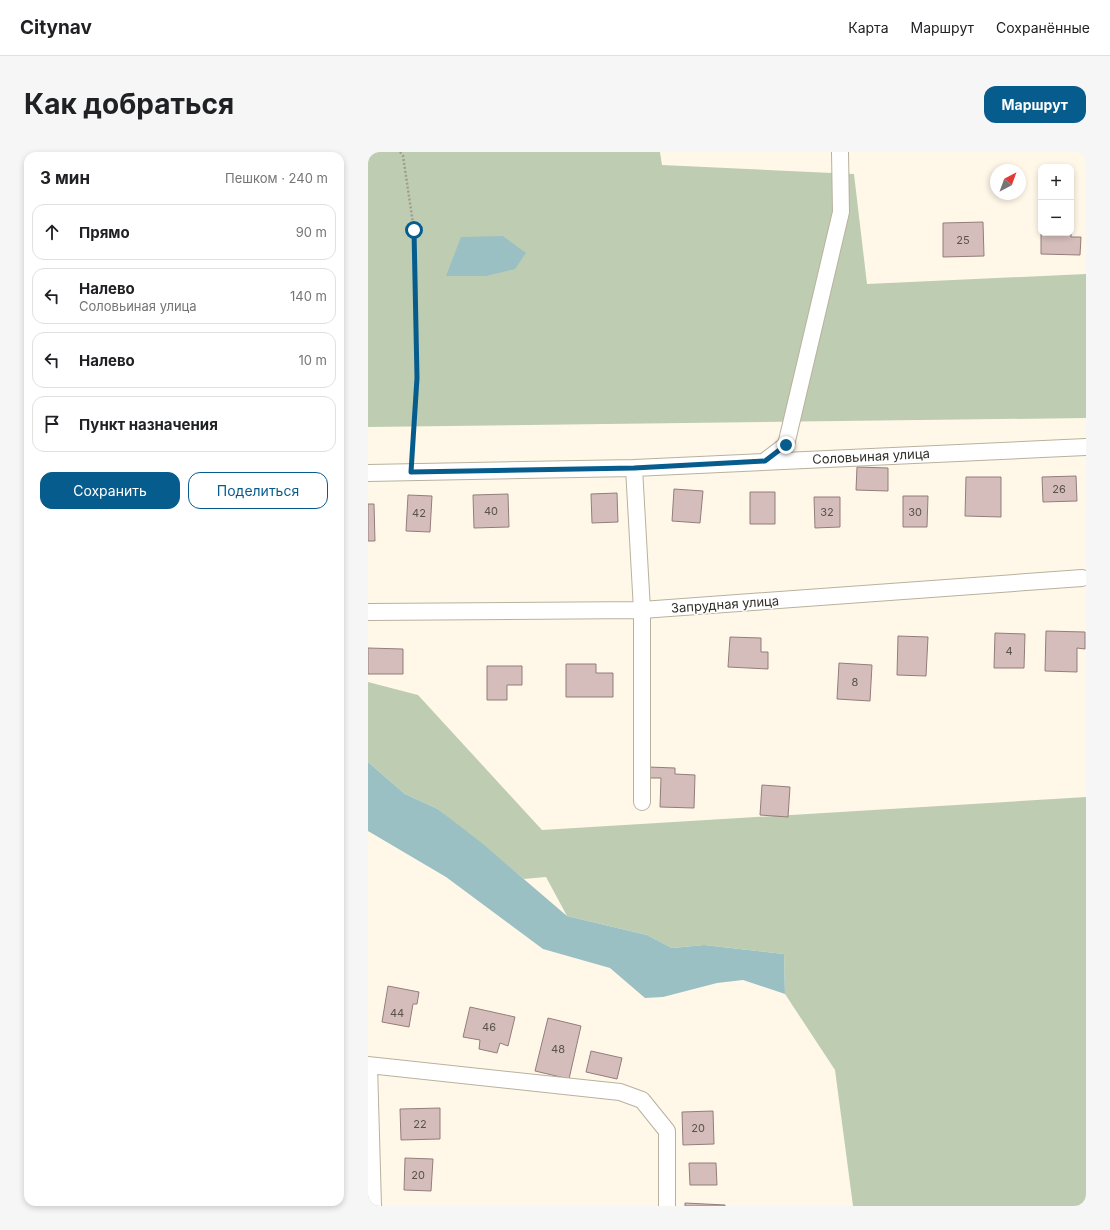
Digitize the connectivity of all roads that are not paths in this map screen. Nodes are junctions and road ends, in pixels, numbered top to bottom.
1 (840, 152) edge
2 (1086, 447) edge
3 (765, 461) junction
4 (634, 468) junction
5 (368, 473) edge
6 (1082, 578) dead end
7 (642, 610) junction
8 (368, 612) edge
9 (642, 802) dead end
10 (369, 1065) edge
11 (373, 1206) edge
12 (667, 1206) edge

1 - 3 street
2 - 3 street, Соловьиная улица
3 - 4 street, Соловьиная улица
4 - 5 street, Соловьиная улица
4 - 7 street
6 - 7 street, Запрудная улица
7 - 8 street, Запрудная улица
7 - 9 street
10 - 11 street
10 - 12 street

